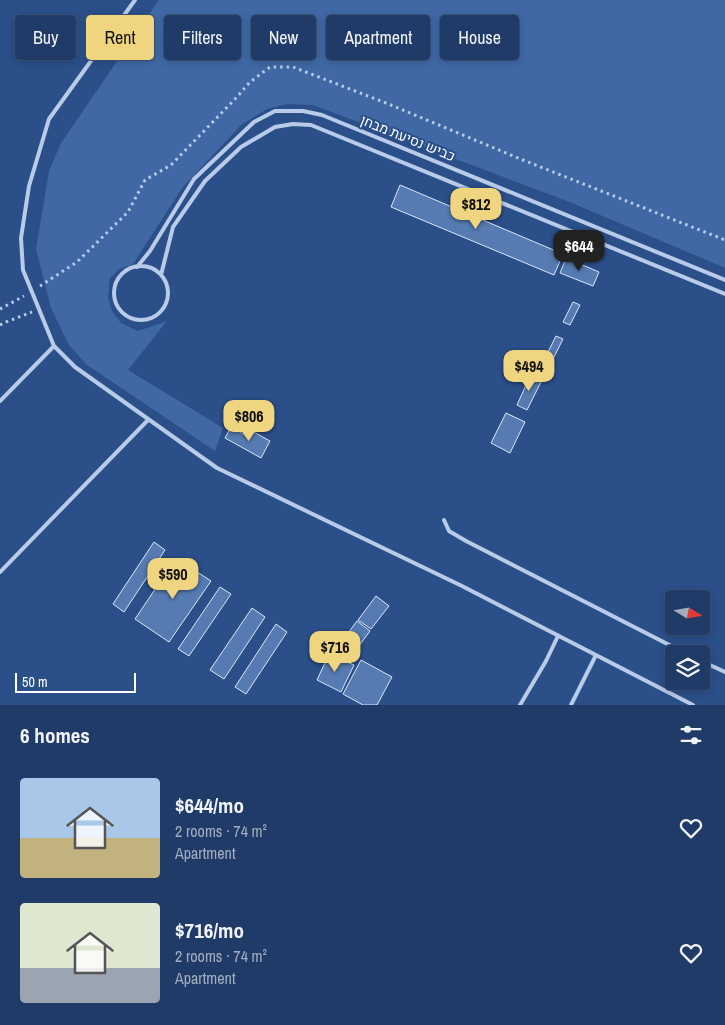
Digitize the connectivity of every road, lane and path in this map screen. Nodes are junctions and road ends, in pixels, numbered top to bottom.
1 (135, 0) edge
2 (725, 240) edge
3 (137, 267) junction
4 (161, 275) junction
5 (725, 280) edge
6 (32, 291) junction
7 (725, 294) edge
8 (0, 309) edge
9 (39, 309) junction
10 (0, 326) edge
11 (54, 346) junction
12 (0, 400) edge
13 (148, 420) junction
14 (444, 520) dead end
15 (0, 572) edge
16 (558, 636) junction
17 (669, 645) edge
18 (596, 655) junction
19 (710, 665) edge
20 (725, 672) edge
21 (520, 705) edge
22 (571, 705) edge
23 (693, 705) edge

1 - 6 lane
2 - 6 path
3 - 4 lane
3 - 4 lane
3 - 5 lane, כביש נסיעת מבחן
4 - 7 lane, כביש נסיעת מבחן
6 - 8 path
6 - 9 lane
9 - 10 path
9 - 11 lane
11 - 12 lane
11 - 13 lane
13 - 15 lane
13 - 16 lane
14 - 17 lane
16 - 18 lane
16 - 21 lane
18 - 22 lane
18 - 23 lane
19 - 20 lane

